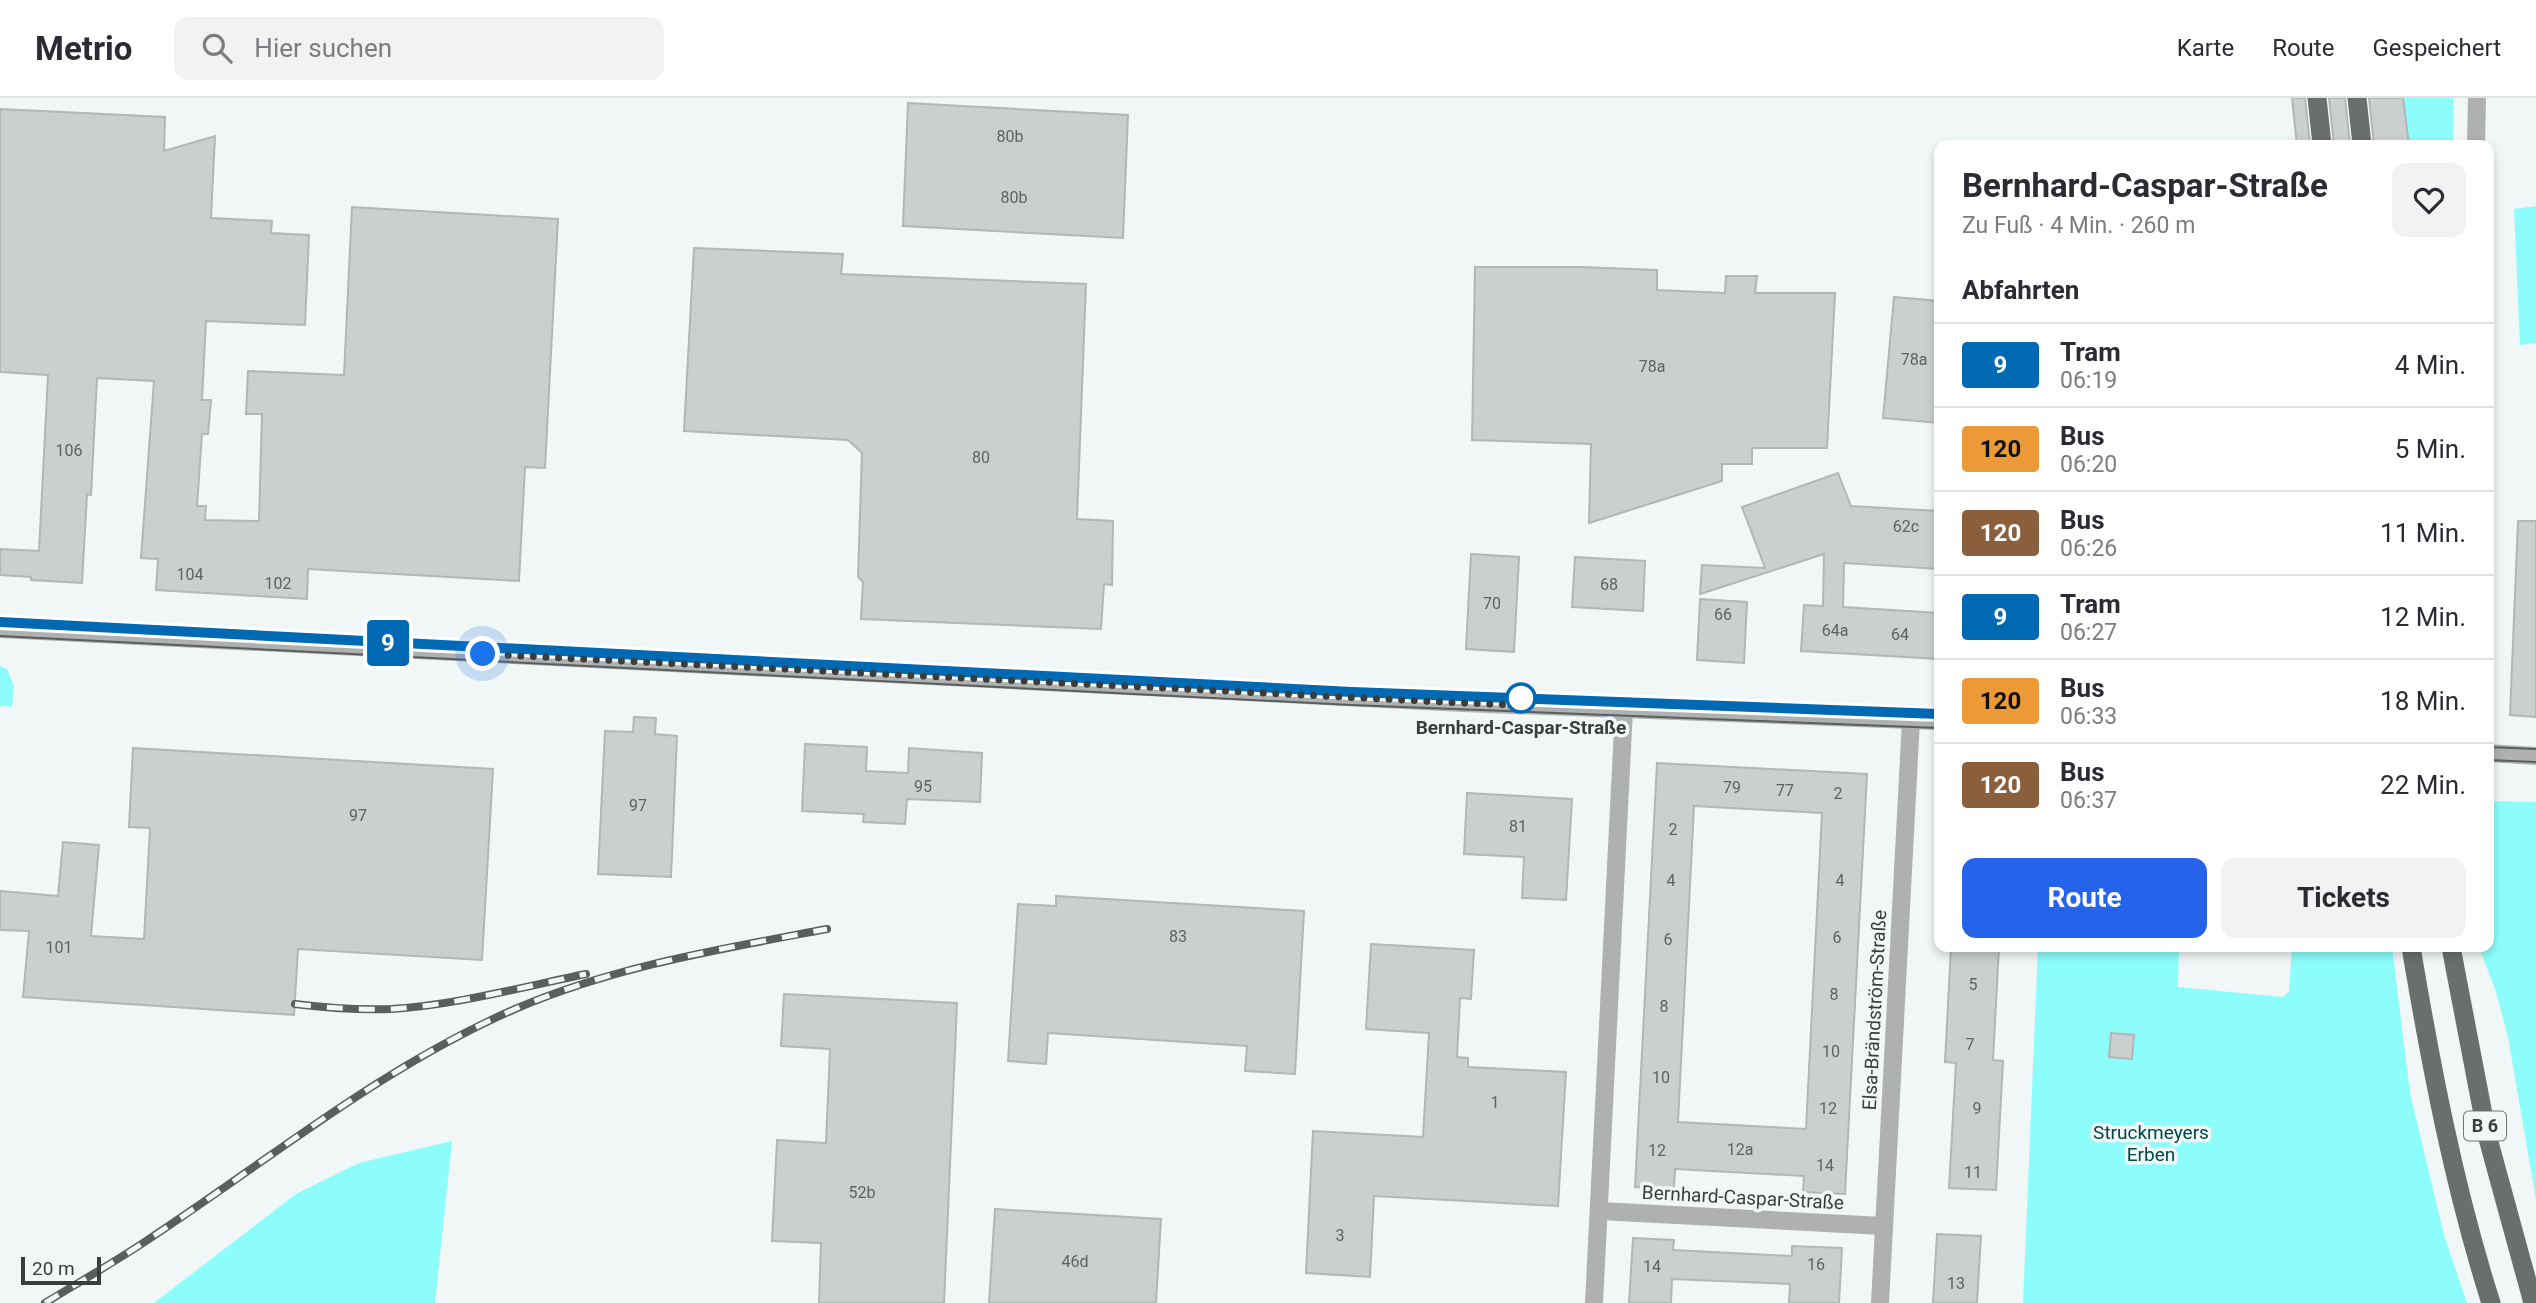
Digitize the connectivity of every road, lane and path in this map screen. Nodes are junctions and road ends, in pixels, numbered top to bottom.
1 (2317, 98) edge
2 (2357, 98) edge
3 (2477, 98) edge
4 (2321, 140) edge
5 (2361, 140) edge
6 (2476, 140) edge
7 (0, 629) edge
8 (1624, 709) junction
9 (1911, 720) junction
10 (1934, 721) edge
11 (2494, 753) edge
12 (2536, 756) edge
13 (2412, 952) edge
14 (2452, 952) edge
15 (1600, 1211) junction
16 (1883, 1226) junction
17 (1594, 1303) edge
18 (1880, 1303) edge
19 (2491, 1303) edge
20 (2533, 1303) edge

1 - 4 highway
2 - 5 highway
3 - 6 street
7 - 8 street
8 - 9 street
8 - 15 street
9 - 10 street
9 - 16 street, Elsa-Brändström-Straße
11 - 12 street
13 - 19 highway, B 6
14 - 20 highway, B 6
15 - 16 street, Bernhard-Caspar-Straße
15 - 17 street
16 - 18 street, Elsa-Brändström-Straße

